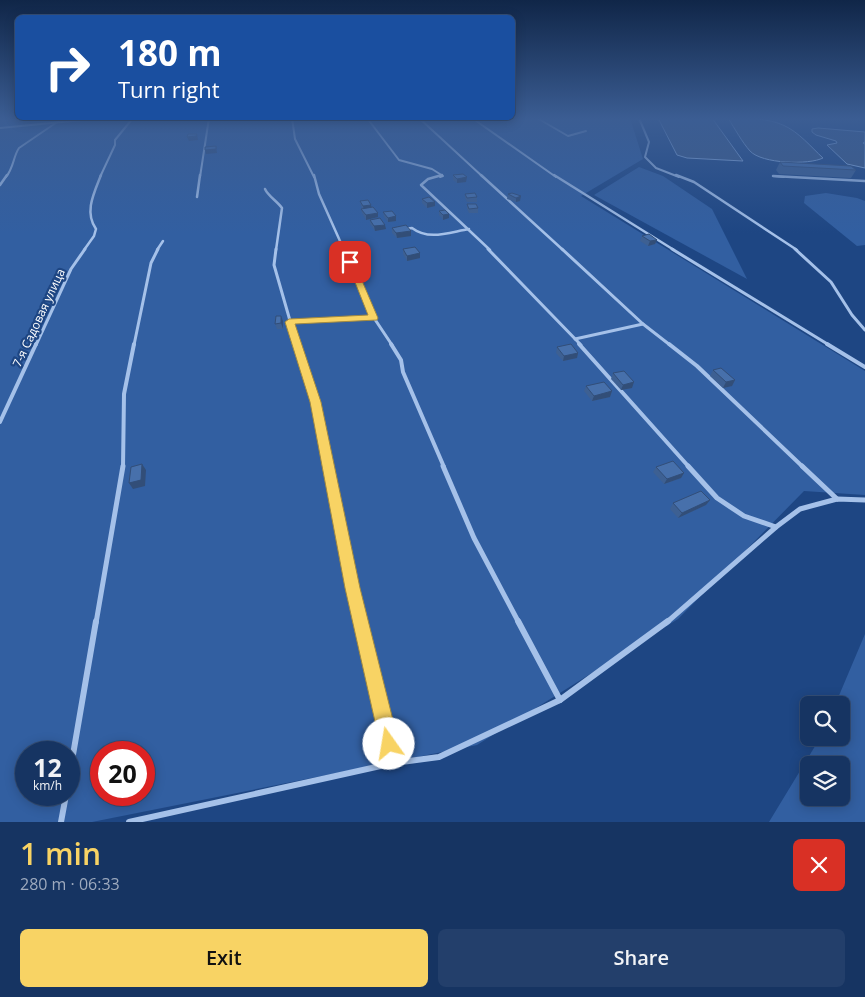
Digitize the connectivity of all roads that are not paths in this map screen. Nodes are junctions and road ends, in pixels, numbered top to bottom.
1 (15, 156) edge
2 (111, 156) edge
3 (203, 156) edge
4 (303, 156) edge
5 (396, 156) edge
6 (461, 156) edge
7 (527, 156) edge
8 (645, 156) edge
9 (773, 176) dead end
10 (865, 181) edge
11 (0, 185) edge
12 (266, 189) dead end
13 (197, 197) dead end
14 (397, 229) edge
15 (469, 229) junction
16 (164, 242) dead end
17 (374, 318) junction
18 (289, 322) junction
19 (643, 324) junction
20 (865, 330) edge
21 (575, 339) junction
22 (865, 367) edge
23 (0, 422) edge
24 (837, 499) junction
25 (865, 500) edge
26 (776, 527) junction
27 (560, 700) junction
28 (75, 741) edge
29 (394, 763) junction
30 (64, 806) edge
31 (61, 822) edge
32 (129, 822) edge

1 - 11 lane
2 - 23 lane, 7-я Садовая улица
3 - 13 lane
4 - 17 lane
5 - 15 lane
6 - 19 lane
7 - 22 lane
8 - 20 lane
9 - 10 lane
12 - 18 lane
14 - 15 lane
15 - 21 lane
16 - 28 lane
17 - 18 lane
17 - 27 lane
18 - 29 lane
19 - 21 lane
19 - 24 lane
21 - 26 lane
24 - 25 lane
24 - 26 lane
26 - 27 lane
27 - 29 lane
29 - 32 lane
30 - 31 lane

